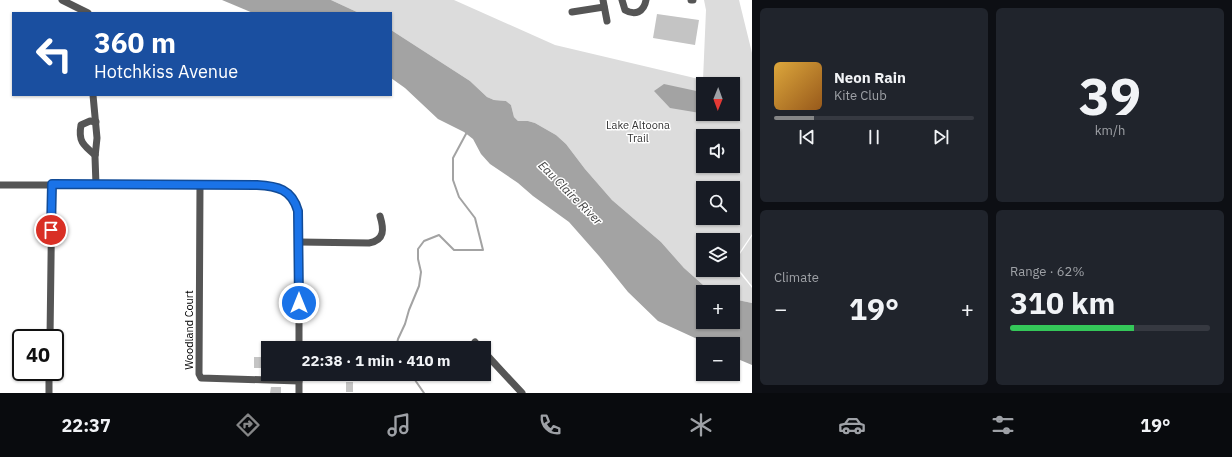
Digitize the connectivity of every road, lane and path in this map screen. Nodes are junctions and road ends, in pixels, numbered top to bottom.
1 (62, 0) edge
2 (622, 0) edge
3 (646, 0) edge
4 (604, 3) edge
5 (86, 12) edge
6 (572, 12) dead end
7 (607, 21) dead end
8 (93, 96) edge
9 (96, 122) junction
10 (95, 155) junction
11 (0, 184) edge
12 (52, 184) junction
13 (96, 185) junction
14 (200, 185) junction
15 (380, 216) dead end
16 (299, 242) junction
17 (50, 329) edge
18 (299, 341) edge
19 (491, 360) edge
20 (261, 378) edge
21 (49, 381) edge
22 (299, 381) edge
23 (49, 393) edge
24 (299, 393) edge
25 (522, 393) edge

1 - 5 street
2 - 3 street
4 - 6 street
4 - 7 street
8 - 9 street
9 - 10 street
9 - 10 street
10 - 13 street
11 - 12 street
12 - 13 street
12 - 17 street
13 - 14 street
14 - 16 street
14 - 20 street, Woodland Court
15 - 16 street
16 - 18 street
19 - 25 street
21 - 23 street
22 - 24 street

